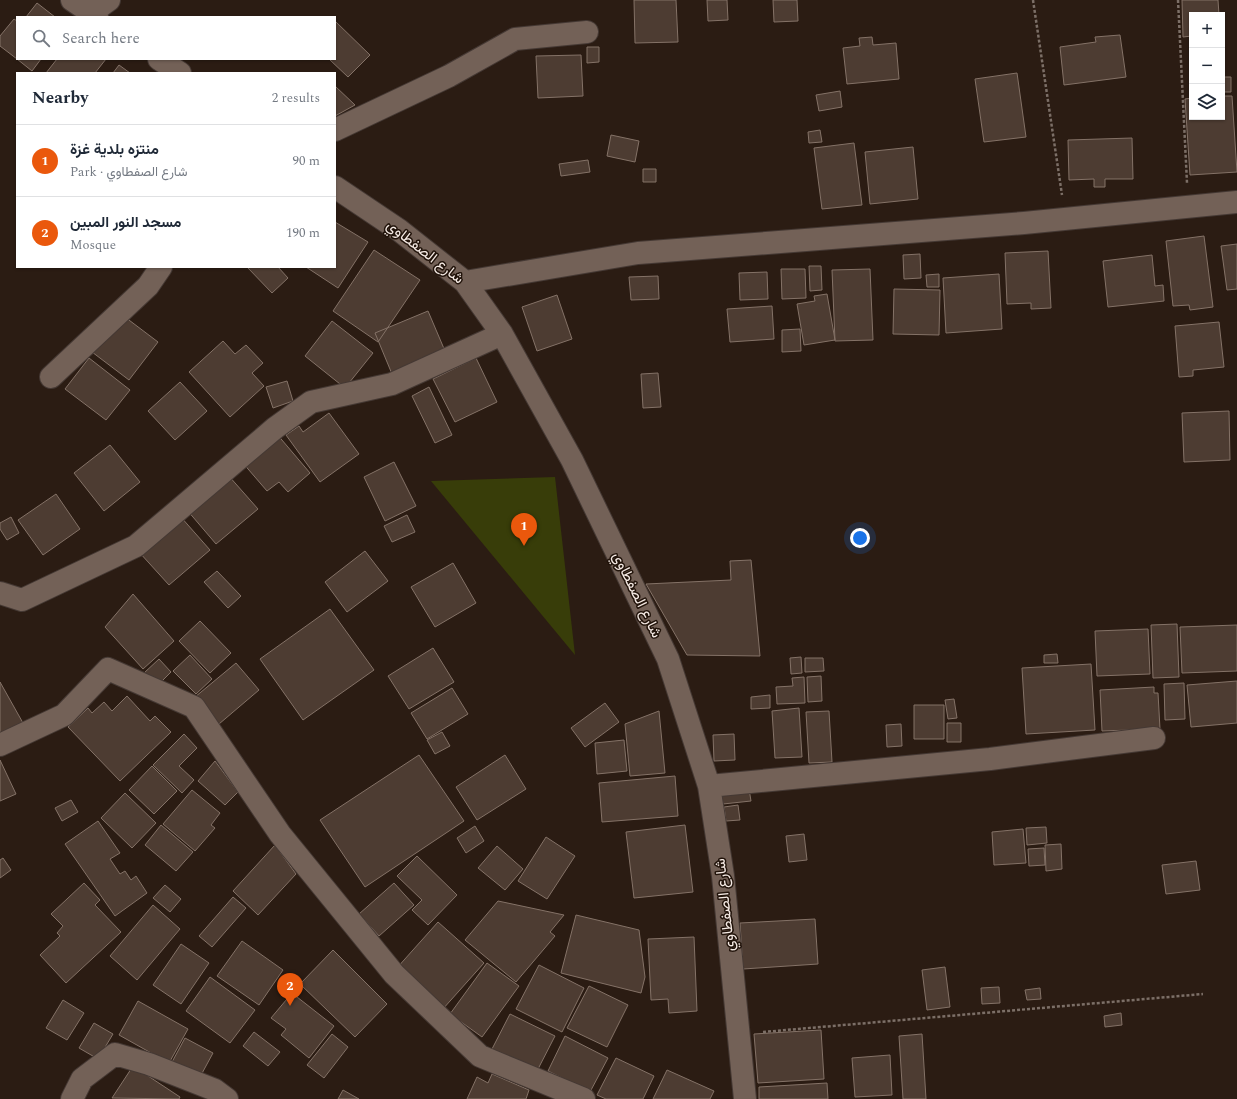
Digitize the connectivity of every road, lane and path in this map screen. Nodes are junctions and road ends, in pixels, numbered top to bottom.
1 (72, 0) edge
2 (109, 0) edge
3 (1033, 0) edge
4 (1178, 0) edge
5 (94, 15) edge
6 (587, 32) dead end
7 (160, 60) edge
8 (178, 72) edge
9 (336, 130) edge
10 (336, 188) edge
11 (1237, 202) edge
12 (1188, 206) junction
13 (1065, 219) junction
14 (160, 268) edge
15 (465, 282) junction
16 (502, 334) junction
17 (51, 377) dead end
18 (0, 593) edge
19 (1154, 738) dead end
20 (0, 744) edge
21 (709, 786) junction
22 (1203, 994) dead end
23 (739, 1034) junction
24 (72, 1099) edge
25 (227, 1099) edge
26 (584, 1099) edge
27 (745, 1099) edge

1 - 5 street
2 - 5 street
3 - 13 path
4 - 12 path
6 - 9 street
7 - 8 street
10 - 15 street, شارع الصفطاوي
11 - 12 street
12 - 13 street
13 - 15 street
14 - 17 street
15 - 16 street, شارع الصفطاوي
16 - 18 street
16 - 21 street, شارع الصفطاوي
19 - 21 street
20 - 26 street
21 - 23 street, شارع الصفطاوي
22 - 23 path
23 - 27 street, شارع الصفطاوي
24 - 25 street

